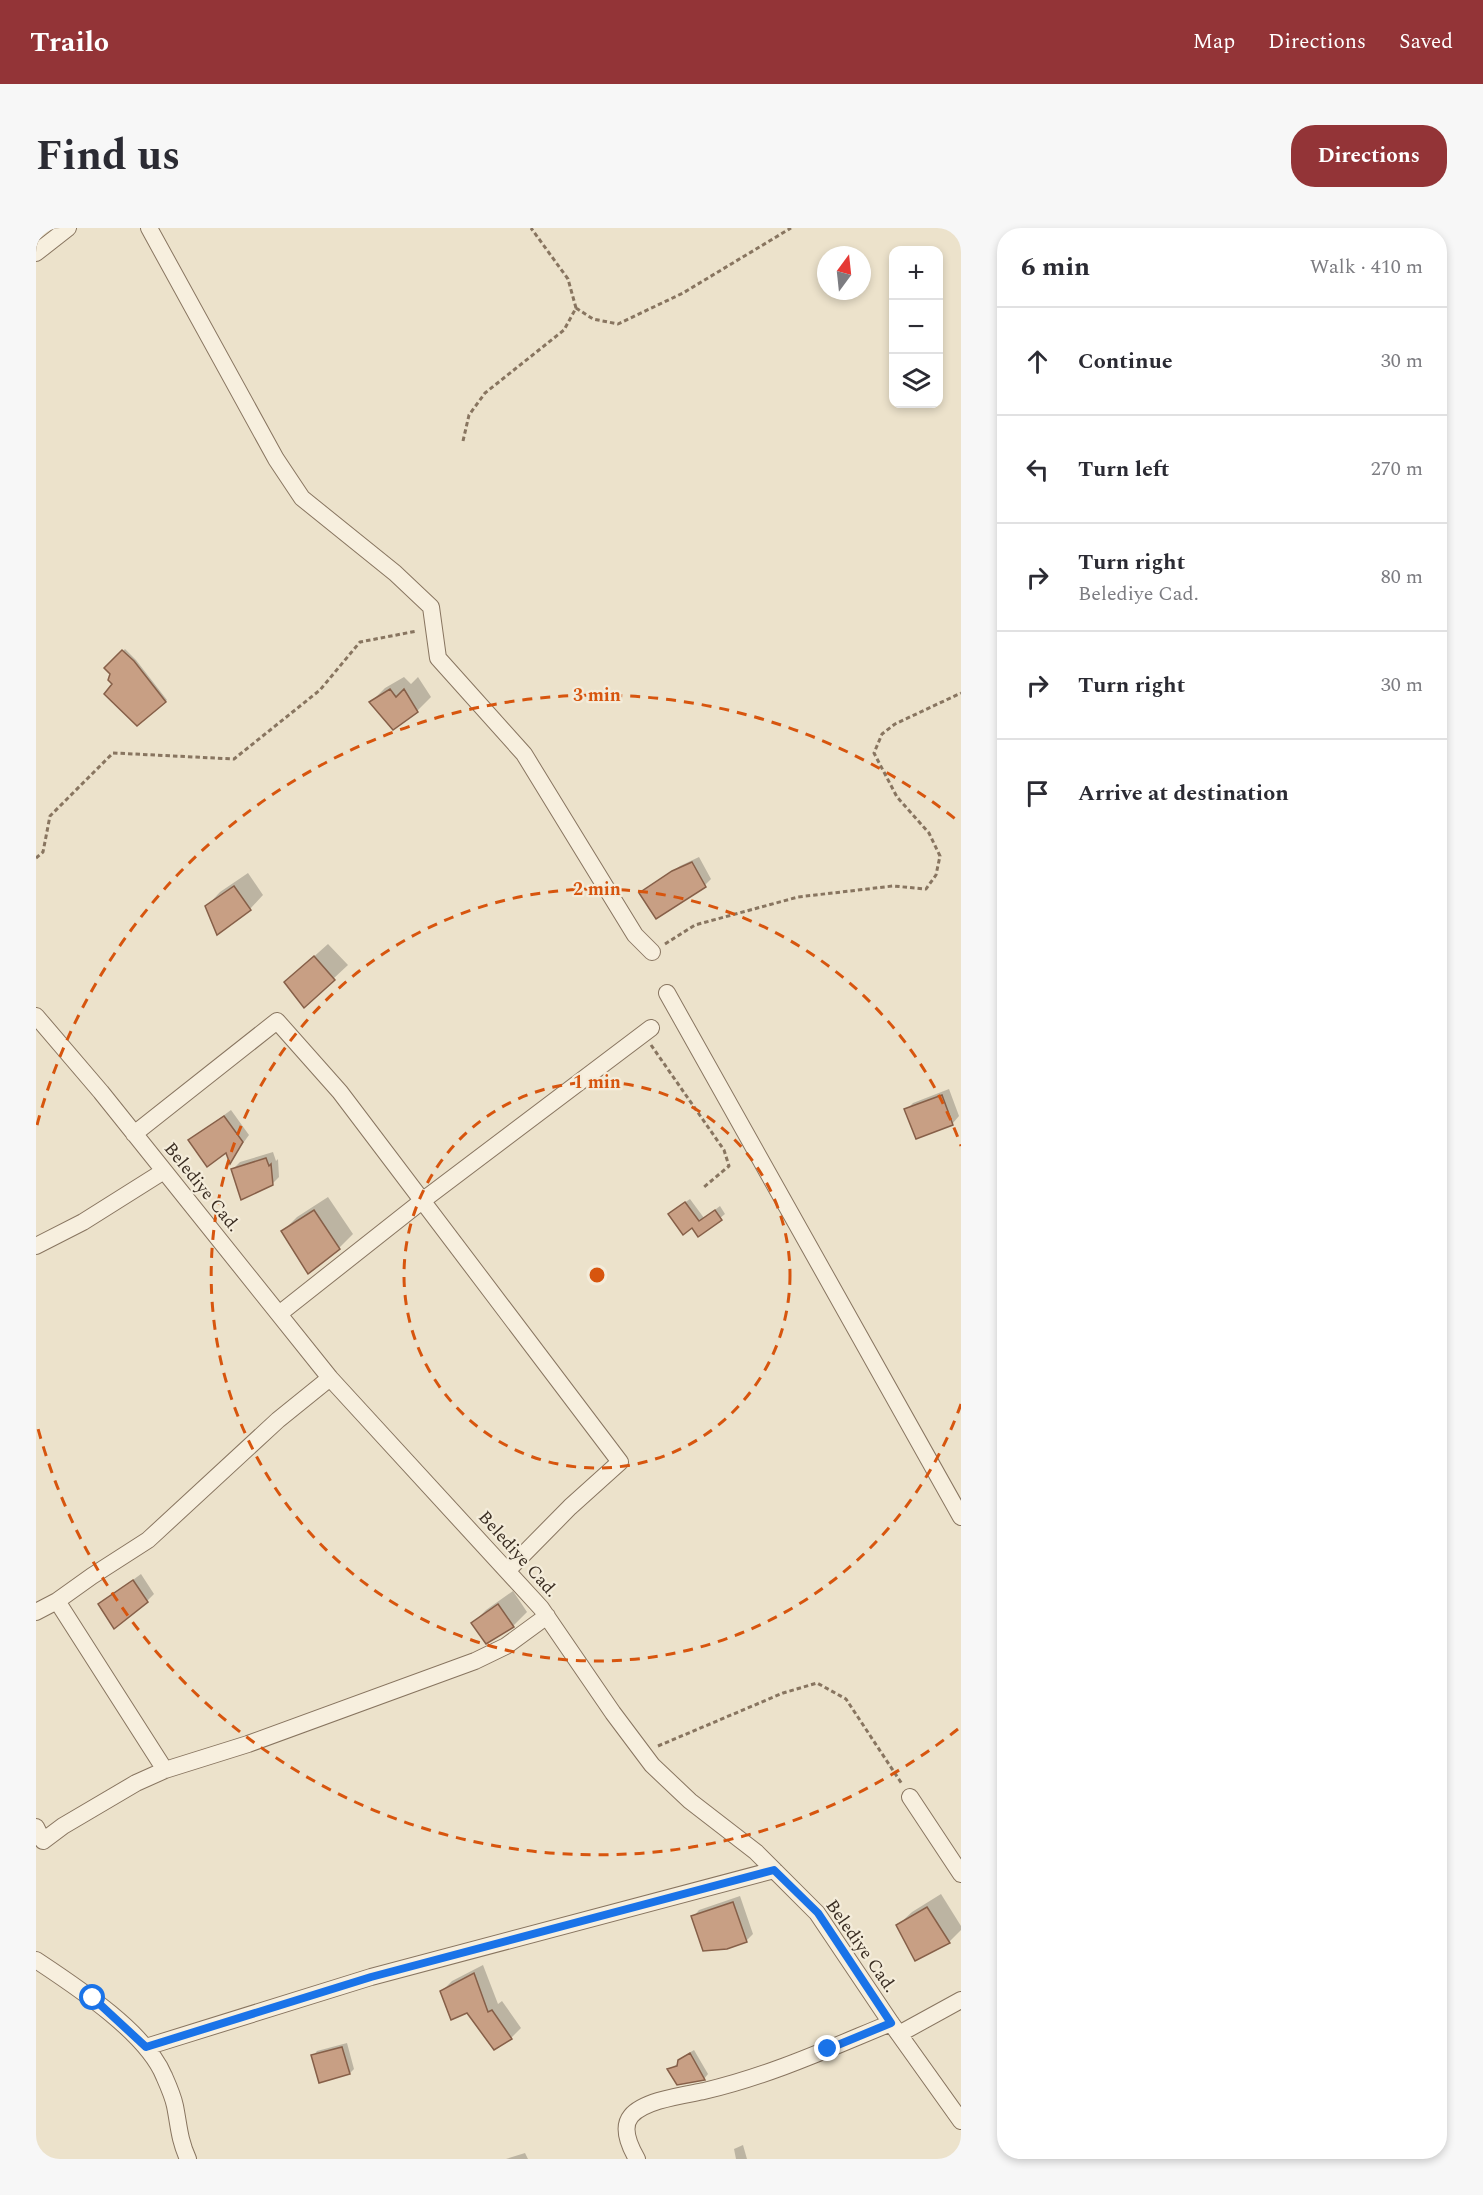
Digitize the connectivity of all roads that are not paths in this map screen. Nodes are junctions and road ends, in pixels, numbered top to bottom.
1 (68, 228) edge
2 (149, 228) edge
3 (36, 254) edge
4 (652, 952) road end
5 (667, 993) dead end
6 (36, 1016) edge
7 (647, 1031) road end
8 (134, 1134) junction
9 (164, 1171) junction
10 (422, 1201) junction
11 (36, 1246) edge
12 (279, 1314) junction
13 (330, 1378) junction
14 (961, 1517) edge
15 (508, 1570) junction
16 (57, 1601) junction
17 (36, 1612) edge
18 (547, 1616) junction
19 (165, 1770) junction
20 (910, 1797) road end
21 (36, 1827) edge
22 (774, 1870) junction
23 (961, 1874) edge
24 (36, 1960) edge
25 (961, 2000) edge
26 (895, 2028) junction
27 (146, 2047) junction
28 (961, 2121) edge
29 (188, 2159) edge
30 (636, 2159) edge

1 - 3 street
2 - 4 street
5 - 14 street
6 - 8 street, Belediye Cad.
7 - 10 street
8 - 9 street, Belediye Cad.
8 - 10 street
9 - 11 street
9 - 12 street, Belediye Cad.
10 - 12 street
10 - 15 street
12 - 13 street, Belediye Cad.
13 - 15 street, Belediye Cad.
13 - 16 street
15 - 18 street, Belediye Cad.
16 - 17 street
16 - 19 street
18 - 19 street
18 - 22 street, Belediye Cad.
19 - 21 street
20 - 23 street
22 - 26 street, Belediye Cad.
22 - 27 street
24 - 27 street
25 - 26 street
26 - 28 street, Belediye Cad.
26 - 30 street
27 - 29 street

